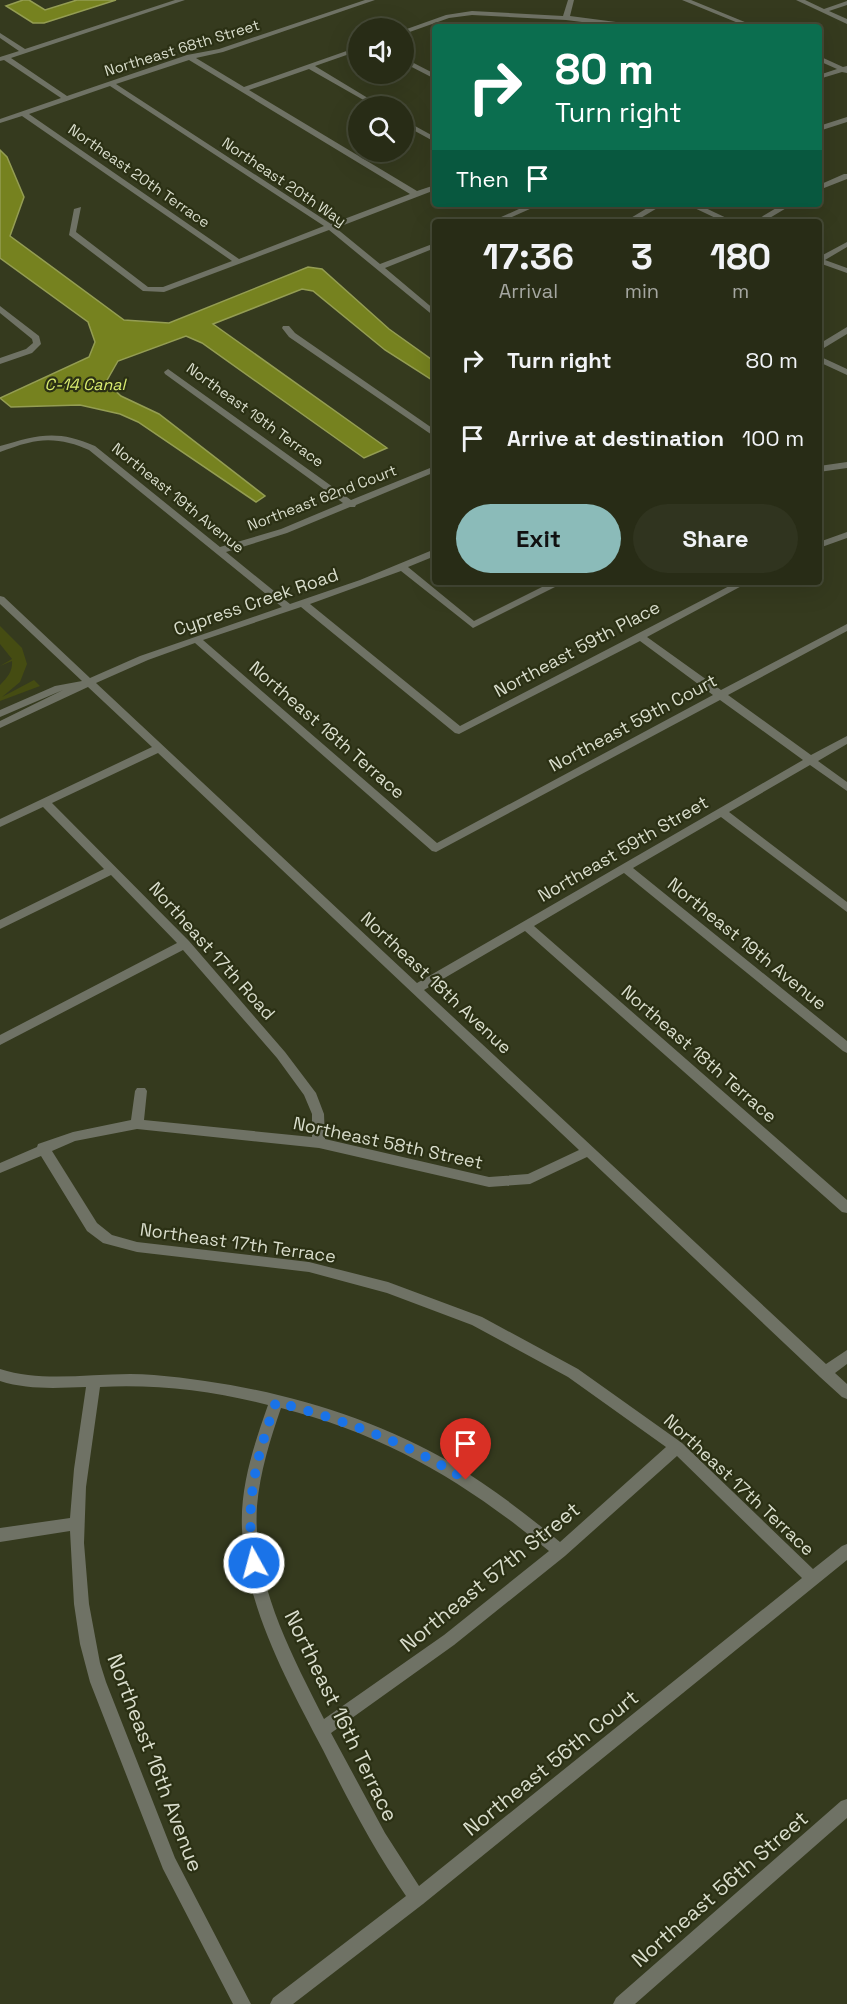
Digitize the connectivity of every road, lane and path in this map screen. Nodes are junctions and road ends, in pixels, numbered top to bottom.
1 (182, 0) edge
2 (372, 0) edge
3 (571, 0) edge
4 (685, 0) edge
5 (799, 0) edge
6 (847, 3) edge
7 (824, 11) junction
8 (566, 18) junction
9 (847, 22) edge
10 (615, 24) edge
11 (748, 24) edge
12 (414, 29) edge
13 (0, 35) edge
14 (24, 51) junction
15 (348, 52) edge
16 (190, 57) junction
17 (3, 58) edge
18 (822, 59) edge
19 (309, 66) junction
20 (414, 66) edge
21 (432, 67) edge
22 (422, 70) junction
23 (846, 70) edge
24 (432, 75) edge
25 (822, 76) edge
26 (111, 84) junction
27 (243, 89) junction
28 (361, 96) edge
29 (67, 99) junction
30 (24, 113) junction
31 (847, 119) edge
32 (0, 121) edge
33 (414, 128) edge
34 (822, 128) edge
35 (432, 138) edge
36 (847, 176) edge
37 (822, 187) edge
38 (432, 189) edge
39 (416, 194) junction
40 (530, 207) edge
41 (655, 207) edge
42 (697, 207) edge
43 (784, 207) edge
44 (78, 209) dead end
45 (501, 219) edge
46 (633, 219) edge
47 (724, 219) edge
48 (762, 219) edge
49 (330, 228) junction
50 (847, 244) edge
51 (432, 246) edge
52 (822, 258) edge
53 (822, 261) edge
54 (238, 262) junction
55 (380, 267) junction
56 (847, 271) edge
57 (0, 309) edge
58 (432, 309) edge
59 (286, 328) dead end
60 (847, 330) edge
61 (822, 346) edge
62 (822, 360) edge
63 (0, 362) edge
64 (168, 372) dead end
65 (847, 372) edge
66 (432, 432) edge
67 (0, 449) edge
68 (847, 465) edge
69 (822, 469) edge
70 (432, 470) edge
71 (352, 505) junction
72 (847, 534) edge
73 (822, 544) edge
74 (218, 551) junction
75 (432, 553) edge
76 (402, 567) junction
77 (554, 585) edge
78 (738, 585) edge
79 (0, 599) edge
80 (304, 605) junction
81 (290, 609) junction
82 (847, 627) edge
83 (640, 636) junction
84 (196, 639) junction
85 (88, 682) junction
86 (722, 696) junction
87 (0, 714) edge
88 (0, 725) edge
89 (847, 739) edge
90 (159, 747) junction
91 (810, 760) junction
92 (847, 787) edge
93 (45, 802) junction
94 (721, 812) junction
95 (0, 823) edge
96 (436, 848) joint
97 (624, 867) junction
98 (112, 870) junction
99 (847, 908) edge
100 (0, 925) edge
101 (527, 926) junction
102 (185, 944) junction
103 (416, 989) junction
104 (0, 1040) edge
105 (847, 1048) edge
106 (141, 1091) dead end
107 (137, 1125) junction
108 (319, 1143) junction
109 (43, 1148) junction
110 (589, 1151) junction
111 (0, 1168) edge
112 (847, 1208) edge
113 (847, 1356) edge
114 (825, 1373) junction
115 (0, 1375) edge
116 (94, 1380) junction
117 (847, 1394) edge
118 (276, 1402) junction
119 (677, 1447) junction
120 (77, 1523) junction
121 (0, 1535) edge
122 (560, 1551) junction
123 (847, 1551) edge
124 (812, 1578) junction
125 (321, 1730) junction
126 (847, 1807) edge
127 (417, 1898) junction
128 (242, 2004) edge
129 (279, 2004) edge
130 (622, 2004) edge

1 - 14 street
2 - 16 street, Northeast 68th Street
3 - 8 street
4 - 11 street
5 - 7 street
6 - 7 street
7 - 9 street
8 - 10 street
8 - 12 street
13 - 14 street
14 - 17 street
15 - 19 street
16 - 26 street, Northeast 68th Street
16 - 27 street
17 - 29 street, Northeast 20th Terrace
18 - 23 street
19 - 27 street
19 - 28 street
20 - 22 street
21 - 22 street
22 - 24 street
23 - 25 street
26 - 29 street, Northeast 68th Street
26 - 49 street, Northeast 20th Way
27 - 39 street
29 - 30 street, Northeast 68th Street
30 - 32 street, Northeast 68th Street
30 - 54 street, Northeast 20th Terrace
31 - 34 street
33 - 35 street
36 - 37 street
38 - 39 street
39 - 49 street
40 - 45 street
41 - 46 street
42 - 47 street
43 - 48 street
44 - 54 street
49 - 54 street
49 - 55 street, Northeast 20th Way
50 - 52 street
51 - 55 street
53 - 56 street
55 - 58 street, Northeast 20th Way
57 - 63 street
59 - 66 street
60 - 61 street
62 - 65 street
64 - 71 street, Northeast 19th Terrace
67 - 74 street, Northeast 19th Avenue
68 - 69 street
70 - 71 street, Northeast 62nd Court
71 - 74 street, Northeast 62nd Court
72 - 73 street
74 - 81 street, Northeast 19th Avenue
75 - 76 street, Cypress Creek Road
76 - 77 street
76 - 80 street, Cypress Creek Road
78 - 83 street, Northeast 59th Place
79 - 85 street, Northeast 18th Avenue
80 - 81 street, Cypress Creek Road
80 - 83 street, Northeast 59th Place
81 - 84 street, Cypress Creek Road
82 - 86 street, Northeast 59th Court
83 - 86 street
84 - 85 street, Cypress Creek Road
84 - 96 street, Northeast 18th Terrace
85 - 87 street, Cypress Creek Road
85 - 88 street, Cypress Creek Road
85 - 90 street, Northeast 18th Avenue
86 - 91 street
86 - 96 street, Northeast 59th Court
89 - 91 street, Northeast 59th Street
90 - 93 street
90 - 103 street, Northeast 18th Avenue
91 - 92 street
91 - 94 street, Northeast 59th Street
93 - 95 street
93 - 98 street, Northeast 17th Road
94 - 97 street, Northeast 59th Street
94 - 99 street
97 - 101 street, Northeast 59th Street
97 - 105 street, Northeast 19th Avenue
98 - 100 street
98 - 102 street, Northeast 17th Road
101 - 103 street, Northeast 59th Street
101 - 112 street, Northeast 18th Terrace
102 - 104 street
102 - 108 street, Northeast 17th Road
103 - 110 street, Northeast 18th Avenue
106 - 107 street
107 - 108 street, Northeast 58th Street
107 - 109 street, Northeast 58th Street
108 - 110 street, Northeast 58th Street
109 - 111 street, Northeast 58th Street
109 - 119 street, Northeast 17th Terrace
110 - 114 street, Northeast 18th Avenue
113 - 114 street
114 - 117 street, Northeast 18th Avenue
115 - 116 street
116 - 118 street
116 - 120 street, Northeast 16th Avenue
118 - 122 street
118 - 125 street, Northeast 16th Terrace
119 - 122 street, Northeast 57th Street
119 - 124 street, Northeast 17th Terrace
120 - 121 street
120 - 128 street, Northeast 16th Avenue
122 - 125 street, Northeast 57th Street
123 - 124 street, Northeast 56th Court
124 - 127 street, Northeast 56th Court
125 - 127 street, Northeast 16th Terrace
126 - 130 street, Northeast 56th Street
127 - 129 street, Northeast 56th Court

